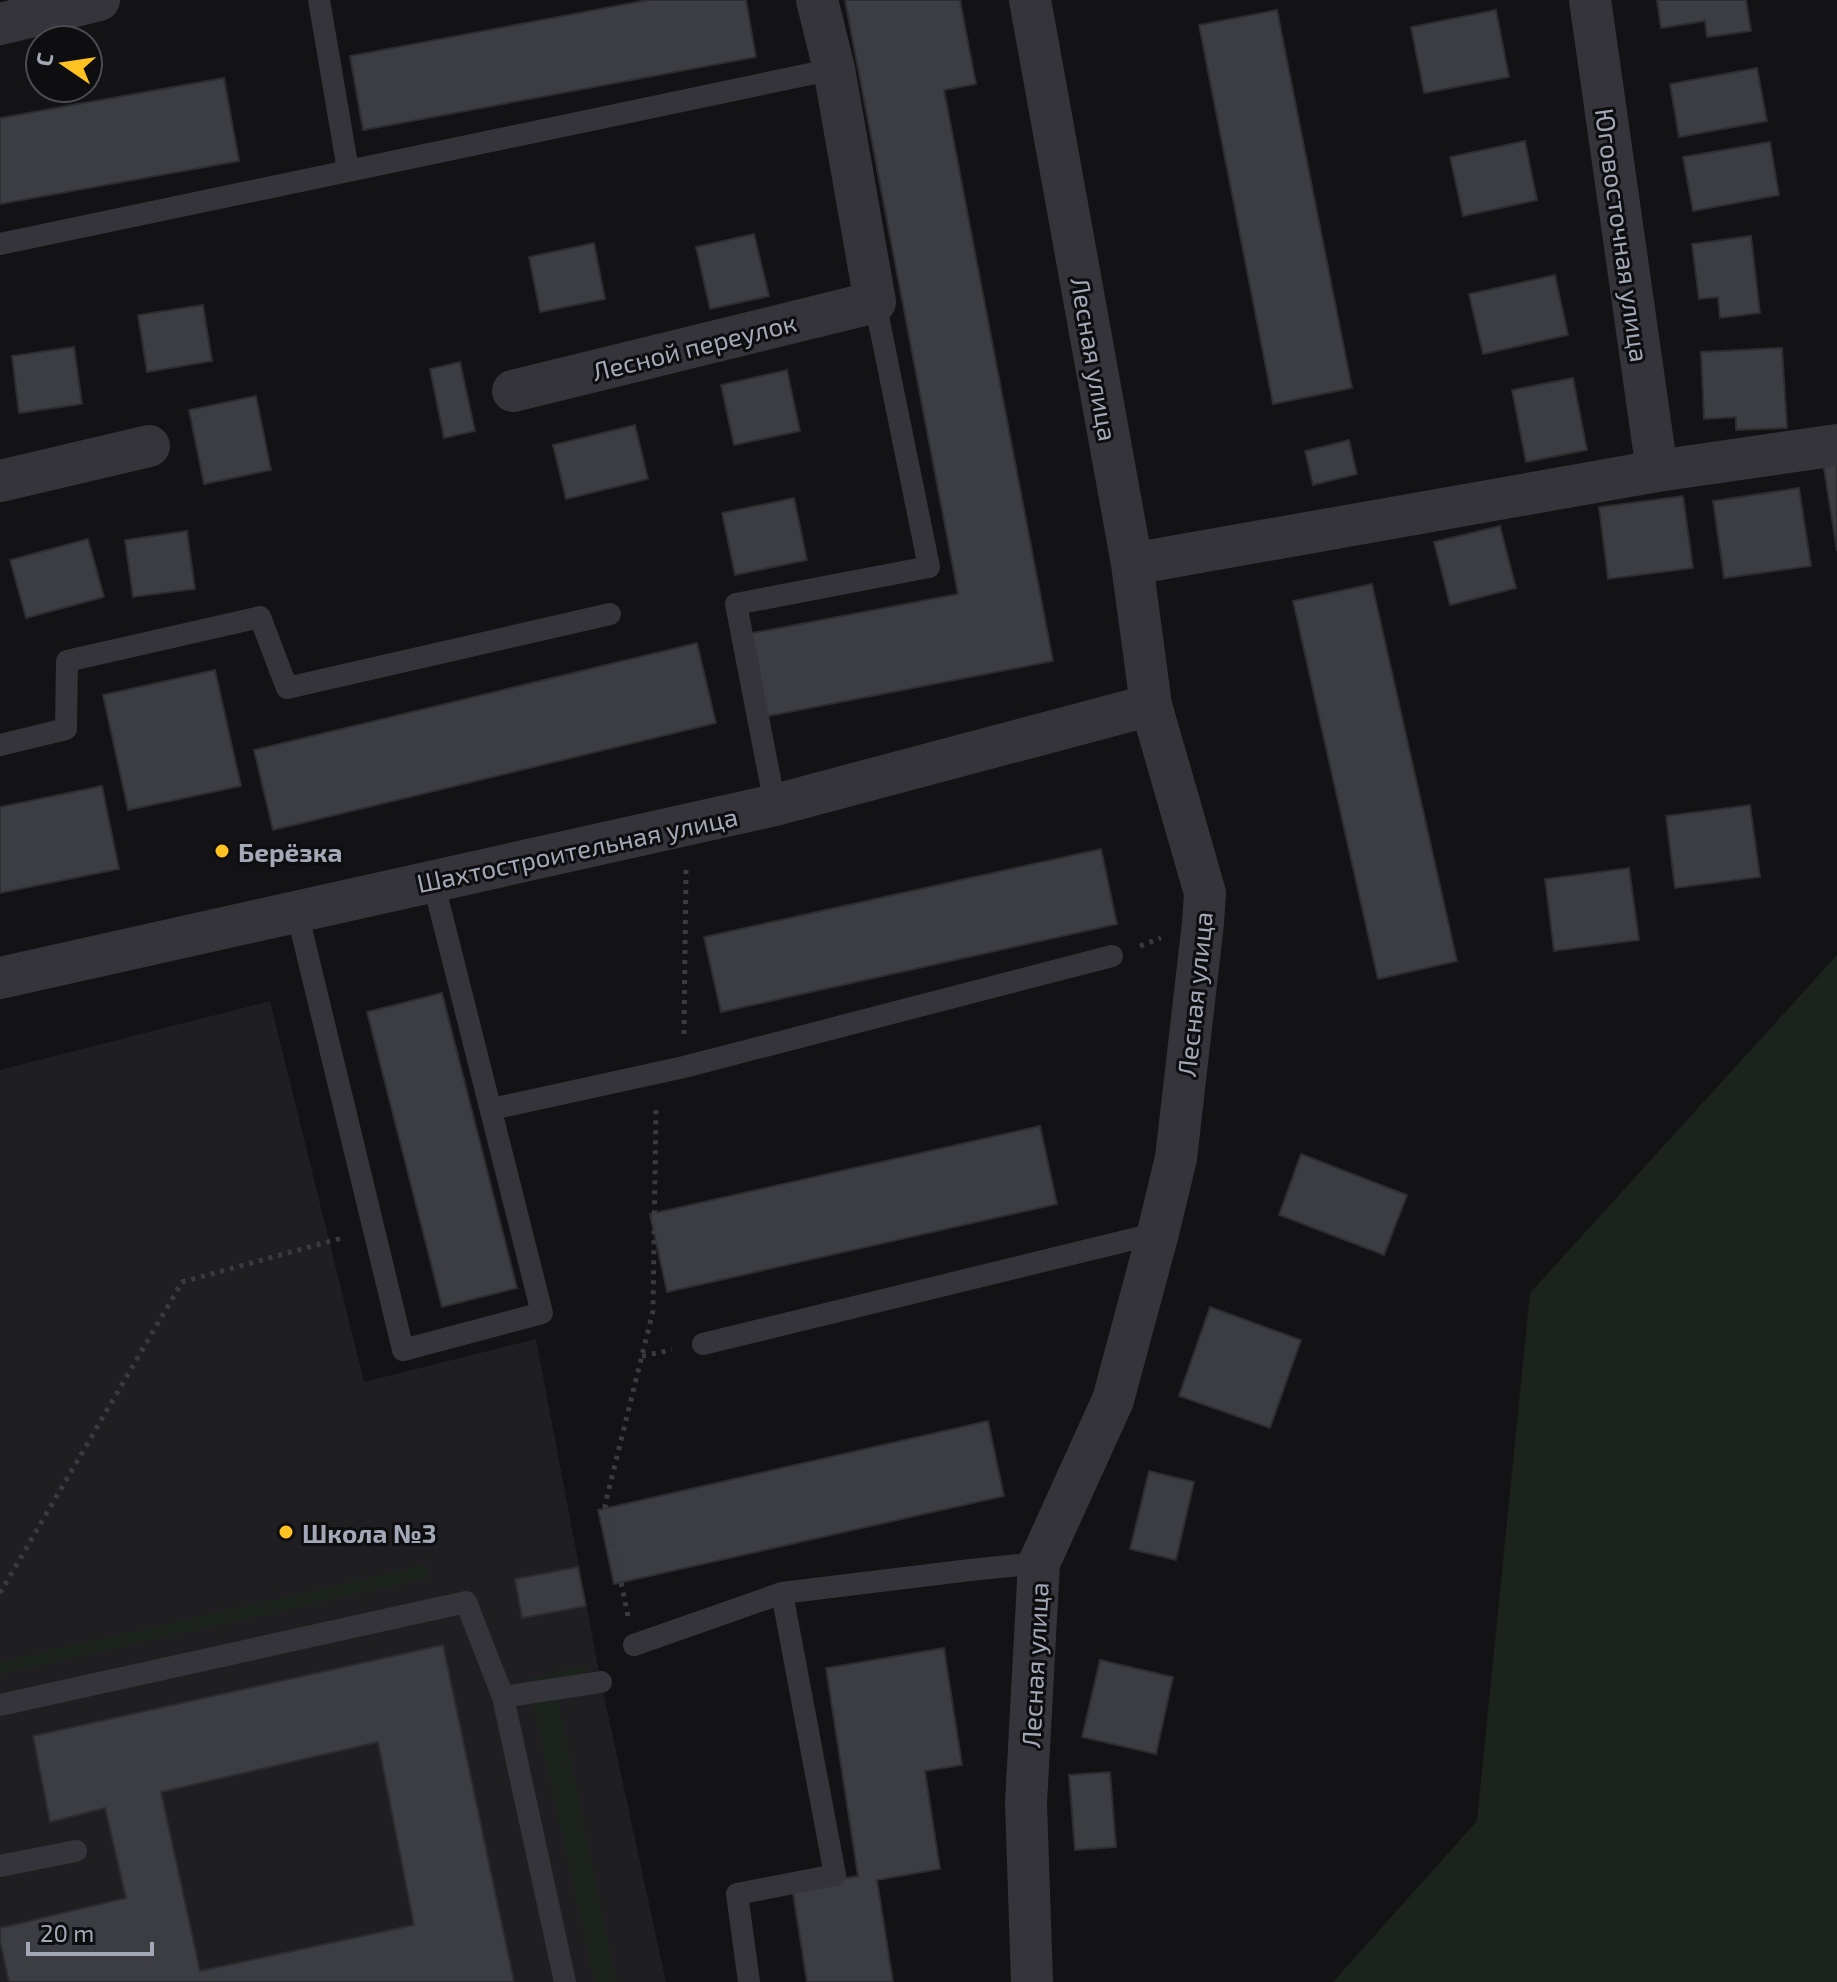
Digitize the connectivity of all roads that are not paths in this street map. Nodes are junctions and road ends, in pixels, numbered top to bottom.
1 (99, 0) edge
2 (319, 0) edge
3 (817, 0) edge
4 (1030, 0) edge
5 (1590, 0) edge
6 (0, 24) edge
7 (834, 69) junction
8 (348, 170) junction
9 (0, 244) edge
10 (875, 302) junction
11 (513, 391) dead end
12 (1837, 445) edge
13 (149, 446) dead end
14 (1657, 471) junction
15 (0, 481) edge
16 (1132, 564) junction
17 (610, 614) dead end
18 (1151, 705) junction
19 (0, 745) edge
20 (775, 805) junction
21 (433, 881) junction
22 (297, 912) junction
23 (1112, 956) dead end
24 (0, 978) edge
25 (492, 1109) junction
26 (1158, 1233) junction
27 (703, 1344) dead end
28 (1039, 1563) junction
29 (782, 1593) junction
30 (634, 1645) road end
31 (601, 1682) dead end
32 (503, 1697) junction
33 (0, 1705) edge
34 (76, 1851) dead end
35 (0, 1866) edge
36 (565, 1982) edge
37 (749, 1982) edge
38 (1032, 1982) edge

1 - 6 street
2 - 8 lane
3 - 7 street
4 - 16 street, Лесная улица
5 - 14 street, Юговосточная улица
7 - 8 lane
7 - 10 street
8 - 9 lane
10 - 11 street, Лесной переулок
10 - 20 lane
12 - 14 street
13 - 15 street
14 - 16 street
16 - 18 street, Лесная улица
17 - 19 lane
18 - 20 street, Шахтостроительная улица
18 - 26 street, Лесная улица
20 - 21 street, Шахтостроительная улица
21 - 22 street, Шахтостроительная улица
21 - 25 lane
22 - 24 street, Шахтостроительная улица
22 - 25 lane
23 - 25 lane
26 - 27 lane
26 - 28 street, Лесная улица
28 - 29 lane
28 - 38 street, Лесная улица
29 - 30 lane
29 - 37 lane
31 - 32 lane
32 - 33 lane
32 - 36 lane
34 - 35 lane

